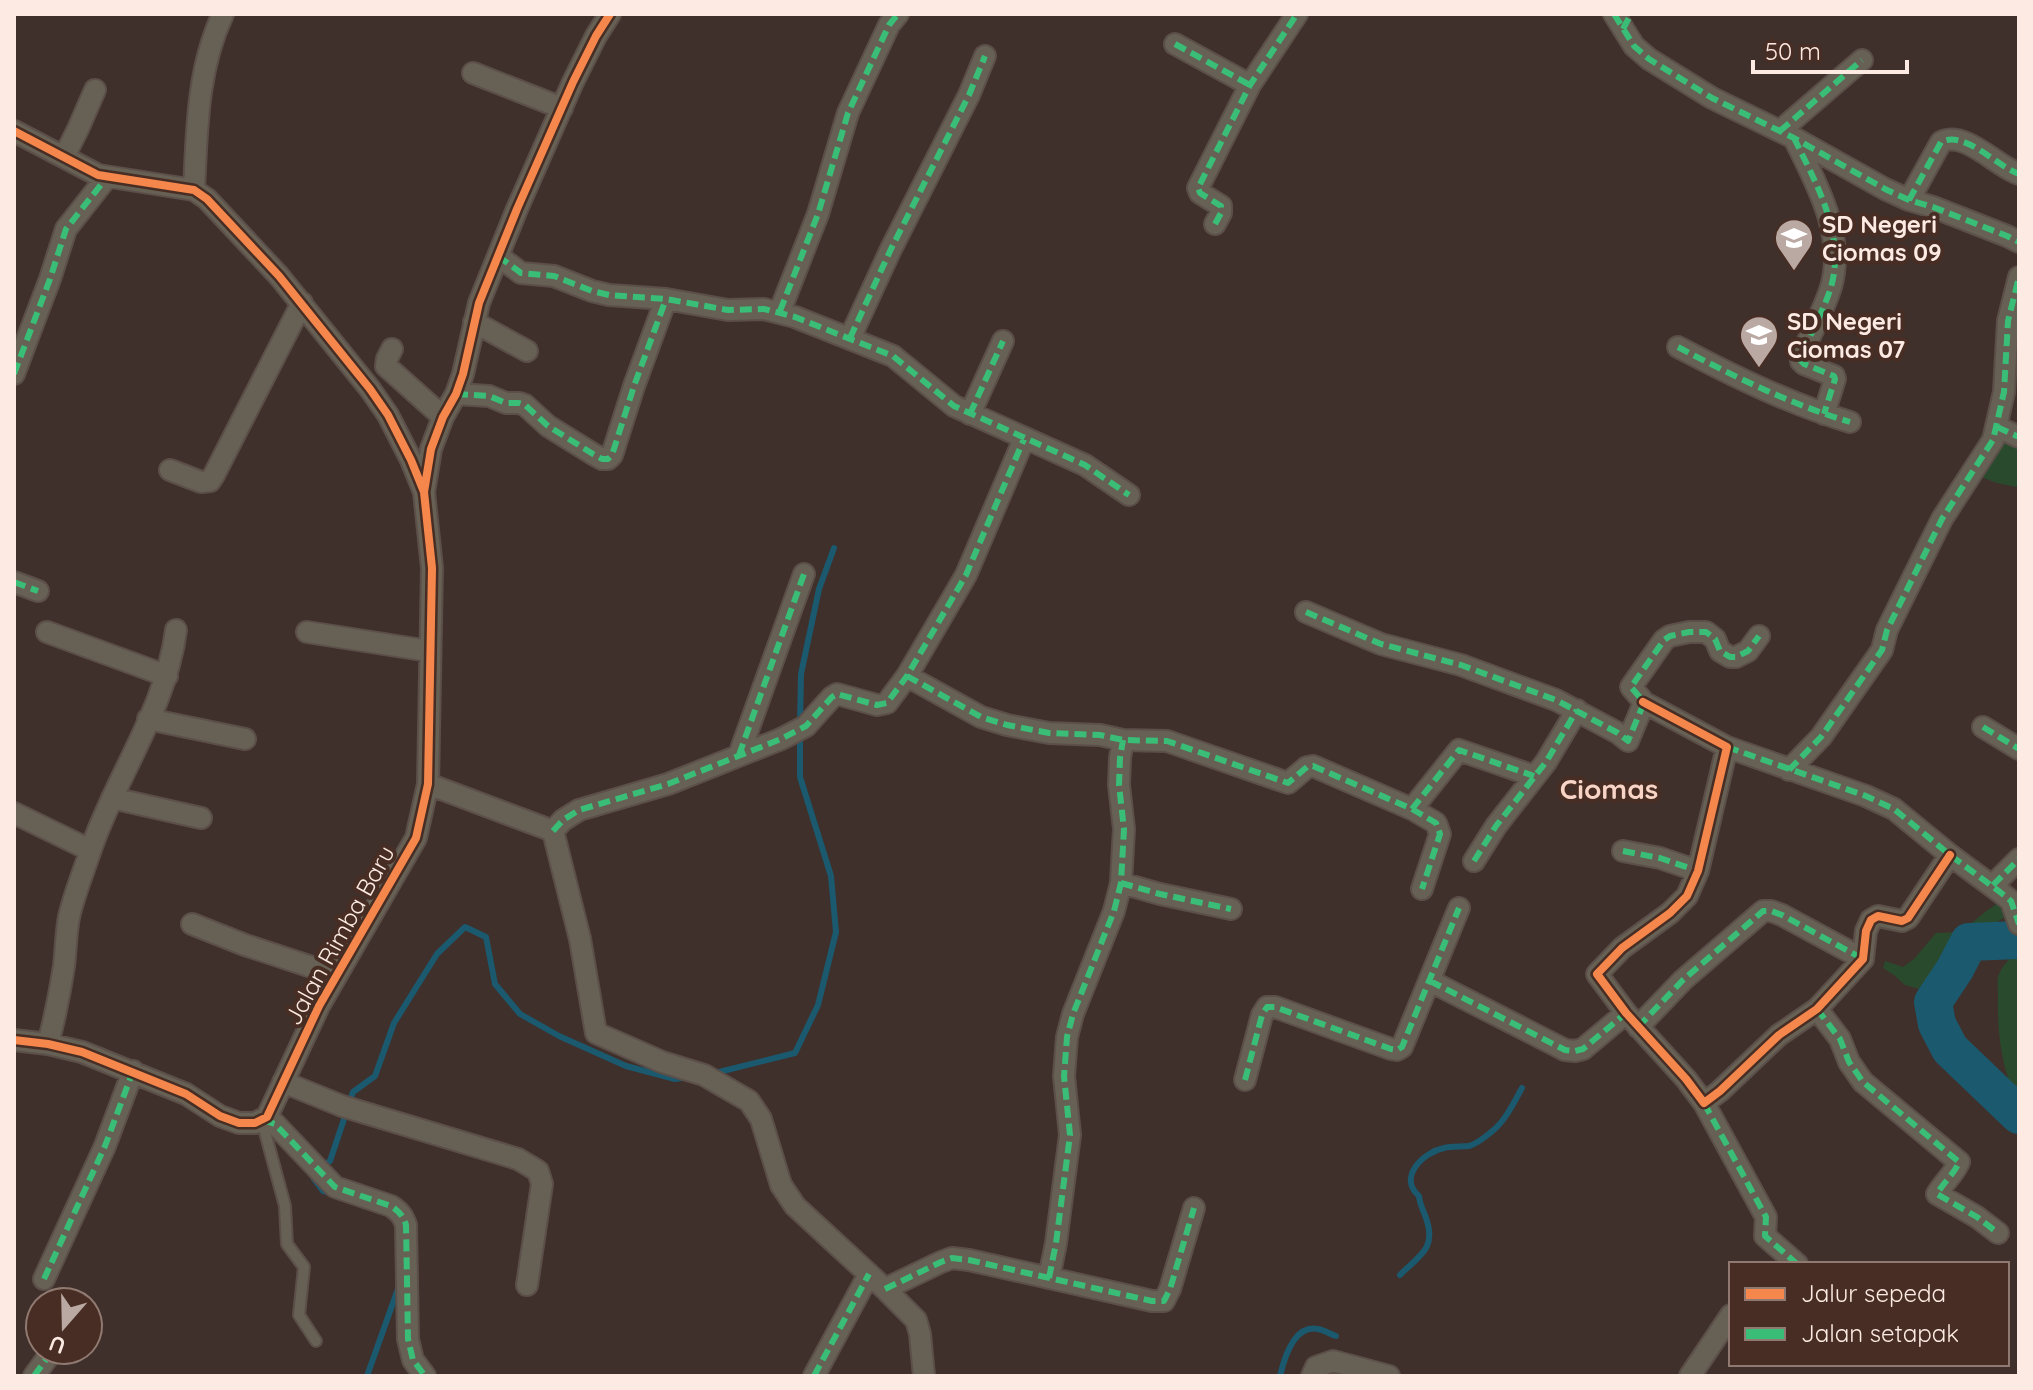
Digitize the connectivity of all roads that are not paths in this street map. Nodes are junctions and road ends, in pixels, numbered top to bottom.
1 (223, 14) edge
2 (610, 14) edge
3 (898, 14) edge
4 (1297, 14) edge
5 (1614, 14) edge
6 (1175, 44) dead end
7 (985, 56) dead end
8 (1862, 60) dead end
9 (473, 73) dead end
10 (1250, 85) junction
11 (95, 90) dead end
12 (562, 108) junction
13 (14, 131) edge
14 (1787, 134) junction
15 (64, 157) junction
16 (2019, 174) edge
17 (107, 177) junction
18 (194, 190) junction
19 (1909, 200) junction
20 (1215, 224) dead end
21 (2019, 242) edge
22 (498, 256) junction
23 (2019, 277) edge
24 (666, 299) junction
25 (302, 303) junction
26 (780, 311) junction
27 (474, 322) junction
28 (850, 338) junction
29 (1003, 341) dead end
30 (1678, 347) dead end
31 (392, 349) dead end
32 (527, 351) dead end
33 (14, 374) edge
34 (456, 394) junction
35 (970, 414) junction
36 (1824, 414) junction
37 (443, 417) junction
38 (1850, 422) dead end
39 (1997, 427) junction
40 (2019, 437) edge
41 (1024, 439) junction
42 (170, 470) dead end
43 (424, 492) junction
44 (1129, 495) dead end
45 (804, 574) dead end
46 (14, 582) edge
47 (38, 591) dead end
48 (1306, 612) dead end
49 (176, 630) dead end
50 (47, 632) dead end
51 (307, 632) dead end
52 (1759, 636) dead end
53 (429, 651) junction
54 (167, 676) junction
55 (907, 676) junction
56 (1643, 702) junction
57 (1577, 710) junction
58 (148, 719) junction
59 (1983, 727) dead end
60 (245, 739) dead end
61 (1123, 740) junction
62 (1727, 747) junction
63 (2019, 749) edge
64 (739, 755) junction
65 (1789, 770) junction
66 (1534, 776) junction
67 (428, 784) junction
68 (112, 798) junction
69 (1412, 809) junction
70 (14, 813) edge
71 (201, 818) dead end
72 (553, 831) junction
73 (90, 850) junction
74 (1623, 851) dead end
75 (1950, 855) junction
76 (2019, 859) edge
77 (1474, 861) dead end
78 (1698, 871) junction
79 (1121, 883) junction
80 (1993, 885) junction
81 (1422, 889) dead end
82 (1459, 908) dead end
83 (1231, 909) dead end
84 (192, 924) dead end
85 (2019, 924) edge
86 (1863, 959) junction
87 (336, 975) junction
88 (1430, 981) junction
89 (1817, 1009) junction
90 (1632, 1020) junction
91 (14, 1040) edge
92 (48, 1044) junction
93 (133, 1071) junction
94 (1245, 1080) dead end
95 (283, 1082) junction
96 (1704, 1103) junction
97 (262, 1121) junction
98 (1194, 1208) dead end
99 (1998, 1233) dead end
100 (1795, 1262) edge
101 (869, 1274) junction
102 (1049, 1278) junction
103 (44, 1279) dead end
104 (527, 1285) dead end
105 (885, 1289) junction
106 (1729, 1318) edge
107 (316, 1341) dead end
108 (425, 1376) edge
109 (814, 1376) edge
110 (924, 1376) edge
111 (1312, 1376) edge
112 (1389, 1376) edge
113 (1690, 1376) edge

1 - 18 street
2 - 12 street
3 - 26 street
4 - 10 street
5 - 14 street
6 - 10 street
7 - 28 street
8 - 14 street
9 - 12 street
10 - 20 street
11 - 15 street
12 - 22 street
13 - 15 street
14 - 19 street
14 - 36 street
15 - 17 street
16 - 19 street
17 - 18 street
17 - 33 street
18 - 25 street
19 - 21 street
22 - 24 street
22 - 27 street
23 - 39 street
24 - 26 street
24 - 34 street
25 - 42 street
25 - 43 street
26 - 28 street
27 - 32 street
27 - 34 street
28 - 35 street
29 - 35 street
30 - 36 street
31 - 37 street
34 - 37 street
35 - 41 street
36 - 38 street
37 - 43 street
39 - 40 street
39 - 65 street
41 - 44 street
41 - 55 street
43 - 53 street, Jalan Rimba Baru
45 - 64 street
46 - 47 street
48 - 57 street
49 - 54 street
50 - 54 street
51 - 53 street
52 - 56 street
53 - 67 street, Jalan Rimba Baru
54 - 58 street
55 - 61 street
55 - 64 street
56 - 57 street
56 - 62 street
57 - 66 street
58 - 60 street
58 - 68 street
59 - 63 street
61 - 69 street
61 - 79 street
62 - 65 street
62 - 78 street
64 - 72 street
65 - 75 street
66 - 69 street
66 - 77 street
67 - 72 street
67 - 87 street, Jalan Rimba Baru
68 - 71 street
68 - 73 street
69 - 81 street
70 - 73 street
72 - 101 street
73 - 92 street
74 - 78 street
75 - 80 street
75 - 86 street
76 - 80 street
78 - 90 street
79 - 83 street
79 - 102 street
80 - 85 street
82 - 88 street
84 - 87 street
86 - 89 street
86 - 90 street
87 - 95 street, Jalan Rimba Baru
88 - 90 street
88 - 94 street
89 - 96 street
89 - 99 street
90 - 96 street
91 - 92 street
92 - 93 street
93 - 97 street
93 - 103 street
95 - 97 street, Jalan Rimba Baru
95 - 104 street
96 - 100 street
97 - 107 lane
97 - 108 street
98 - 102 street
101 - 105 street
101 - 109 street
102 - 105 street
105 - 110 street
106 - 113 street
111 - 112 street

